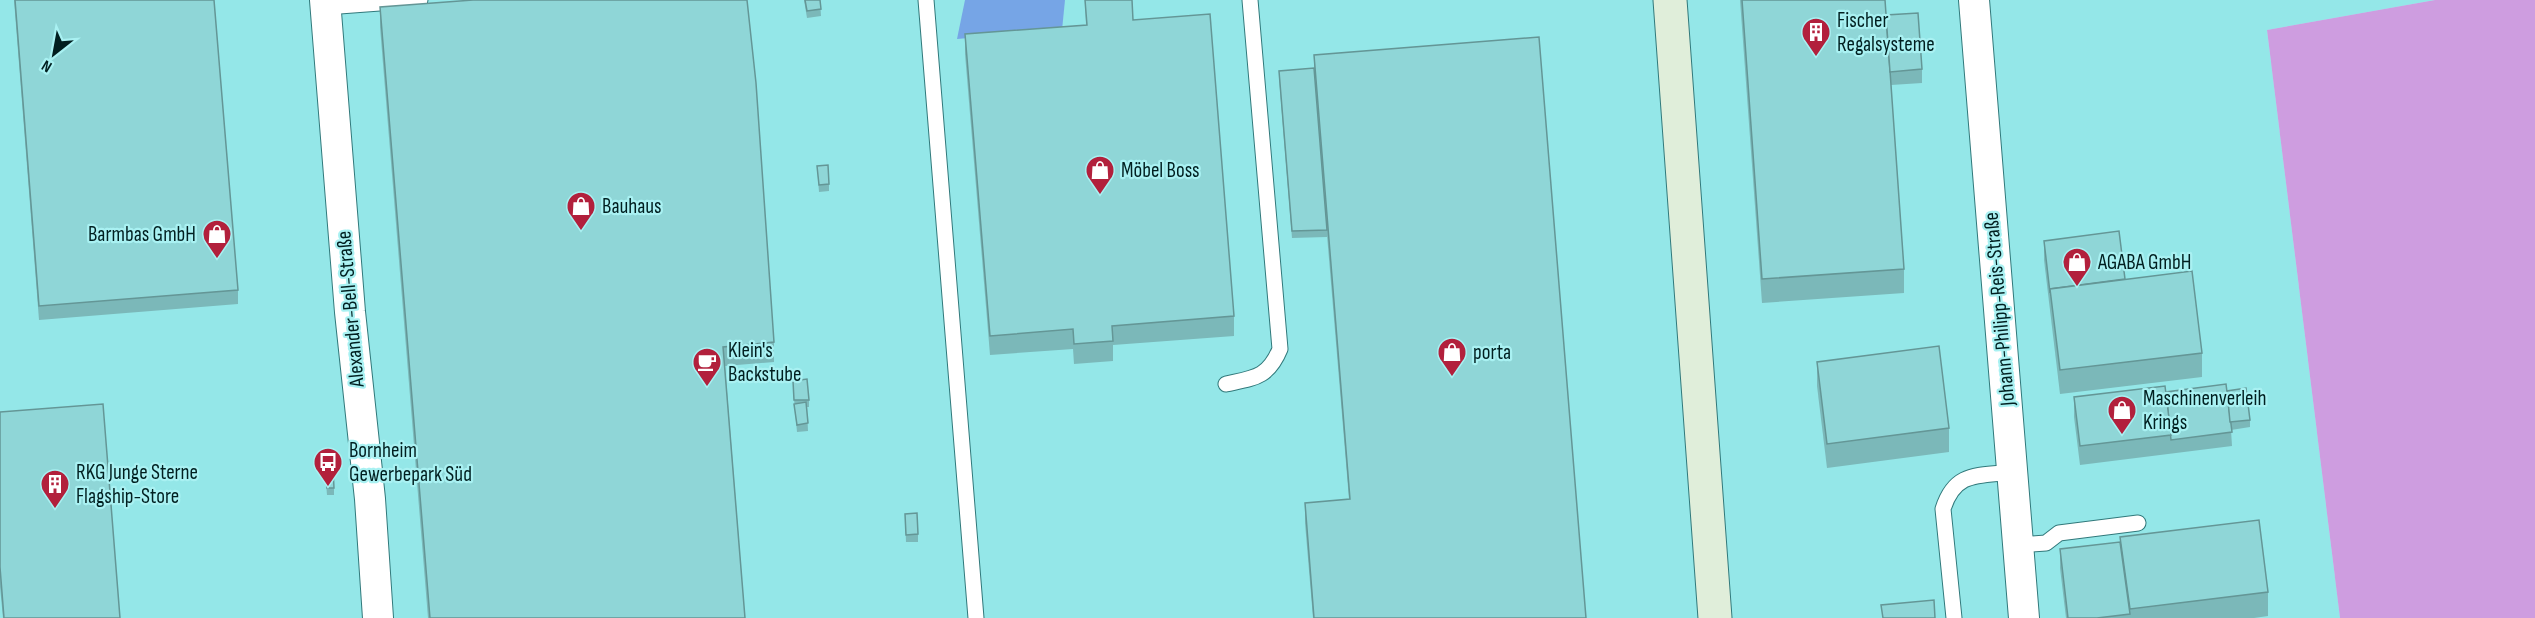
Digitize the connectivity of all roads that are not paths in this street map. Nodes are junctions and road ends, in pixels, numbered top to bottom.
1 (420, 0) edge
2 (926, 0) edge
3 (1250, 0) edge
4 (1670, 0) edge
5 (1974, 0) edge
6 (326, 4) edge
7 (1226, 384) dead end
8 (2012, 472) junction
9 (2138, 524) dead end
10 (2018, 545) junction
11 (378, 618) edge
12 (976, 618) edge
13 (1715, 618) edge
14 (1954, 618) edge
15 (2024, 618) edge

1 - 6 lane
2 - 12 lane
3 - 7 lane
4 - 13 main road
5 - 8 street, Johann-Philipp-Reis-Straße
6 - 11 street, Alexander-Bell-Straße
8 - 10 street, Johann-Philipp-Reis-Straße
8 - 14 lane
9 - 10 lane
10 - 15 street, Johann-Philipp-Reis-Straße

